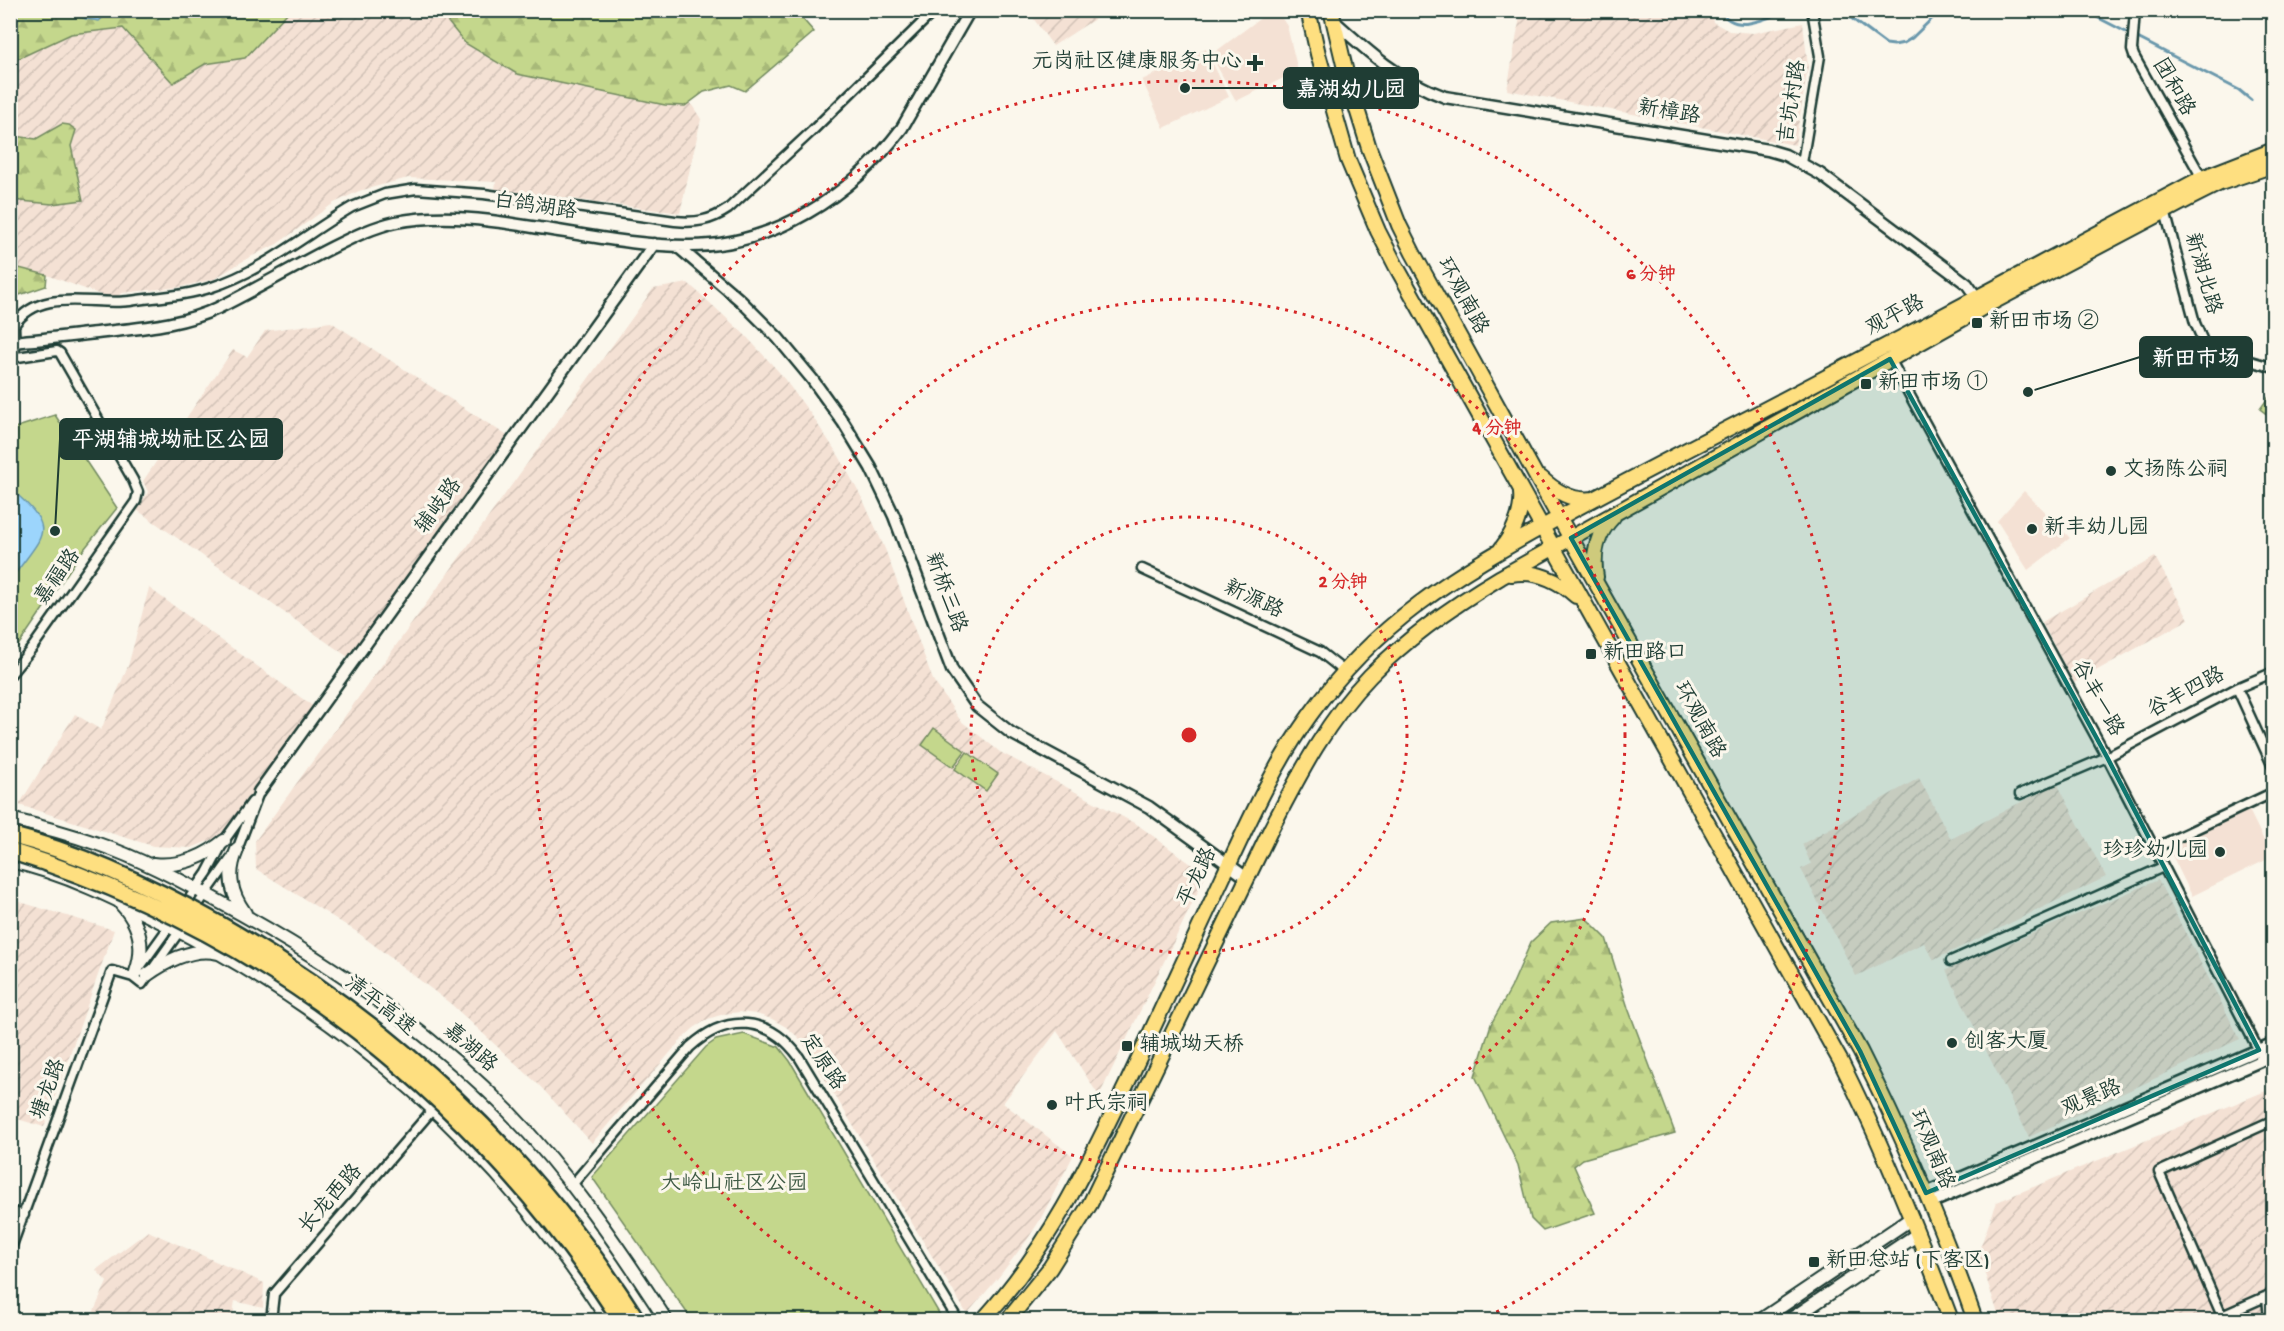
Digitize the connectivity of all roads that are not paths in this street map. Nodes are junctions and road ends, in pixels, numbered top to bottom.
1 (934, 10) edge
2 (970, 10) edge
3 (1308, 10) edge
4 (2135, 10) edge
5 (1813, 14) edge
6 (1332, 15) edge
7 (2274, 150) edge
8 (1802, 163) junction
9 (2274, 165) edge
10 (2202, 178) junction
11 (2165, 211) junction
12 (654, 244) junction
13 (676, 246) junction
14 (1977, 298) junction
15 (12, 342) edge
16 (13, 358) edge
17 (1890, 359) junction
18 (2273, 368) edge
19 (1531, 467) junction
20 (1521, 493) junction
21 (1595, 498) junction
22 (1621, 509) junction
23 (1560, 518) junction
24 (1541, 528) junction
25 (1571, 538) junction
26 (1552, 548) junction
27 (1496, 554) junction
28 (1142, 569) dead end
29 (1501, 577) junction
30 (1598, 584) junction
31 (1583, 603) junction
32 (1344, 671) junction
33 (2274, 672) edge
34 (10, 675) edge
35 (2236, 688) junction
36 (2107, 757) junction
37 (2274, 769) edge
38 (259, 792) junction
39 (2274, 792) edge
40 (2020, 794) dead end
41 (10, 819) edge
42 (10, 835) edge
43 (224, 841) junction
44 (2155, 848) junction
45 (10, 850) edge
46 (237, 850) junction
47 (10, 861) edge
48 (144, 863) junction
49 (1229, 864) junction
50 (2163, 867) junction
51 (1247, 878) junction
52 (201, 892) junction
53 (118, 901) junction
54 (252, 920) junction
55 (175, 925) junction
56 (224, 954) junction
57 (1951, 961) dead end
58 (140, 977) junction
59 (2274, 1043) edge
60 (2265, 1054) edge
61 (434, 1108) junction
62 (2274, 1120) edge
63 (572, 1185) junction
64 (1928, 1198) junction
65 (10, 1211) edge
66 (24, 1215) junction
67 (1912, 1218) junction
68 (1918, 1234) junction
69 (10, 1251) edge
70 (2270, 1294) edge
71 (271, 1320) edge
72 (608, 1320) edge
73 (621, 1320) edge
74 (637, 1320) edge
75 (666, 1320) edge
76 (958, 1320) edge
77 (983, 1320) edge
78 (1008, 1320) edge
79 (1761, 1320) edge
80 (1790, 1320) edge
81 (1951, 1320) edge
82 (1974, 1320) edge
83 (2269, 1320) edge

1 - 15 street
2 - 13 street, 白鸽湖路
3 - 20 main road, 环观南路
4 - 10 street, 团和路
5 - 8 street, 吉坑村路
6 - 8 street, 新樟路
6 - 19 main road, 环观南路
7 - 10 main road, 观平路
8 - 14 street, 新樟路
9 - 11 main road, 观平路
10 - 14 main road, 观平路
11 - 17 main road, 观平路
11 - 18 street, 新湖北路
12 - 13 street, 白鸽湖路
12 - 15 street, 白鸽湖路
12 - 38 street, 辅岐路
13 - 49 street, 新桥三路
14 - 21 main road, 观平路
15 - 16 street
16 - 34 street, 嘉福路
17 - 22 main road, 观平路
17 - 36 street, 谷丰一路
19 - 21 main road
19 - 23 main road, 环观南路
20 - 24 main road, 环观南路
20 - 27 main road
21 - 23 main road, 观平路
22 - 25 main road, 观平路
22 - 30 main road
23 - 24 main road, 观平路
23 - 25 main road, 环观南路
24 - 26 main road, 环观南路
24 - 27 main road, 平龙路
25 - 26 main road, 平龙路
25 - 30 main road, 环观南路
26 - 29 main road, 平龙路
26 - 31 main road, 环观南路
27 - 32 main road, 平龙路
28 - 32 street, 新源路
29 - 31 main road
29 - 51 main road, 平龙路
30 - 64 main road, 环观南路
31 - 67 main road, 环观南路
32 - 49 main road, 平龙路
33 - 35 street, 谷丰四路
35 - 36 street, 谷丰四路
35 - 37 street
36 - 40 street, 谷丰四路
36 - 44 street, 谷丰一路
38 - 43 street
38 - 46 street
39 - 44 street
41 - 48 main road, 嘉湖路
42 - 74 highway, 清平高速, bridge
43 - 48 main road
43 - 52 street
44 - 50 street, 谷丰一路
45 - 55 highway, 清平高速, bridge
46 - 52 street
46 - 54 main road
47 - 53 main road
48 - 52 main road, 嘉湖路
49 - 51 street, 新桥三路
49 - 77 main road, 平龙路
50 - 57 street
50 - 60 street, 谷丰一路
51 - 78 main road, 平龙路
52 - 54 main road, 嘉湖路
52 - 55 street
52 - 55 street
53 - 55 main road
53 - 58 main road
54 - 63 main road, 嘉湖路
55 - 56 main road
55 - 58 street
55 - 73 highway, 清平高速, bridge
56 - 58 main road
56 - 61 main road
58 - 66 street, 塘龙路
59 - 60 street, 观景路
60 - 64 street, 观景路
61 - 71 street, 长龙西路
61 - 72 main road
62 - 70 street
63 - 75 main road, 嘉湖路
63 - 76 street, 定原路
64 - 82 main road, 环观南路
65 - 66 street
66 - 69 street, 塘龙路
67 - 68 main road, 环观南路
67 - 79 main road
68 - 80 main road
68 - 81 main road, 环观南路
70 - 83 street

